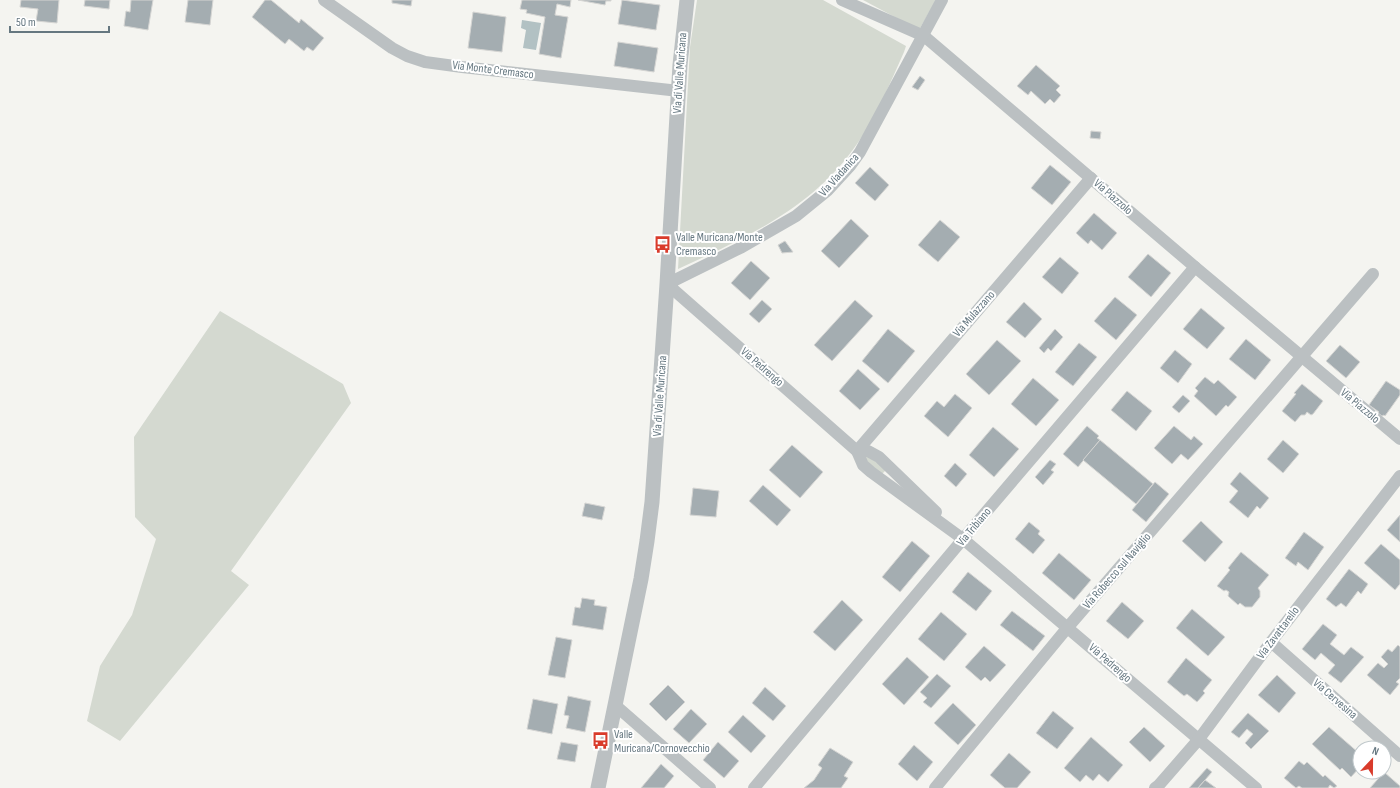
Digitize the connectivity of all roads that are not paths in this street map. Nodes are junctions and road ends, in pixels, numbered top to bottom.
1 (324, 0) edge
2 (340, 0) edge
3 (687, 0) edge
4 (842, 0) edge
5 (942, 0) edge
6 (364, 28) junction
7 (924, 36) junction
8 (679, 90) junction
9 (1091, 178) junction
10 (1195, 267) junction
11 (1373, 274) dead end
12 (667, 284) junction
13 (1302, 358) junction
14 (1400, 439) edge
15 (857, 450) junction
16 (1400, 476) edge
17 (963, 539) junction
18 (1068, 627) junction
19 (1270, 642) junction
20 (615, 705) junction
21 (1198, 739) junction
22 (1400, 756) edge
23 (598, 788) edge
24 (710, 788) edge
25 (754, 788) edge
26 (935, 788) edge
27 (1155, 788) edge
28 (1256, 788) edge

1 - 6 street, Via Monte Cremasco
2 - 6 street
3 - 8 street, Via di Valle Muricana
4 - 7 street, Via Piazzolo
5 - 7 street, Via Viadanica
6 - 8 street, Via Monte Cremasco
7 - 9 street, Via Piazzolo
7 - 12 street, Via Viadanica
8 - 12 street, Via di Valle Muricana
9 - 10 street, Via Piazzolo
9 - 15 street, Via Mulazzano
10 - 13 street, Via Piazzolo
10 - 17 street, Via Tribiano
11 - 13 street
12 - 15 street, Via Pedrengo
12 - 20 street, Via di Valle Muricana
13 - 14 street, Via Piazzolo
13 - 18 street, Via Robecco sul Naviglio
15 - 17 street, Via Pedrengo
15 - 17 street, Via Pedrengo
16 - 19 street, Via Zavattarello
17 - 18 street, Via Pedrengo
17 - 25 street, Via Tribiano
18 - 21 street, Via Pedrengo
18 - 26 street, Via Robecco sul Naviglio
19 - 21 street, Via Zavattarello
19 - 22 street, Via Cervesina
20 - 23 street, Via di Valle Muricana
20 - 24 street
21 - 27 street, Via Zavattarello
21 - 28 street, Via Pedrengo

